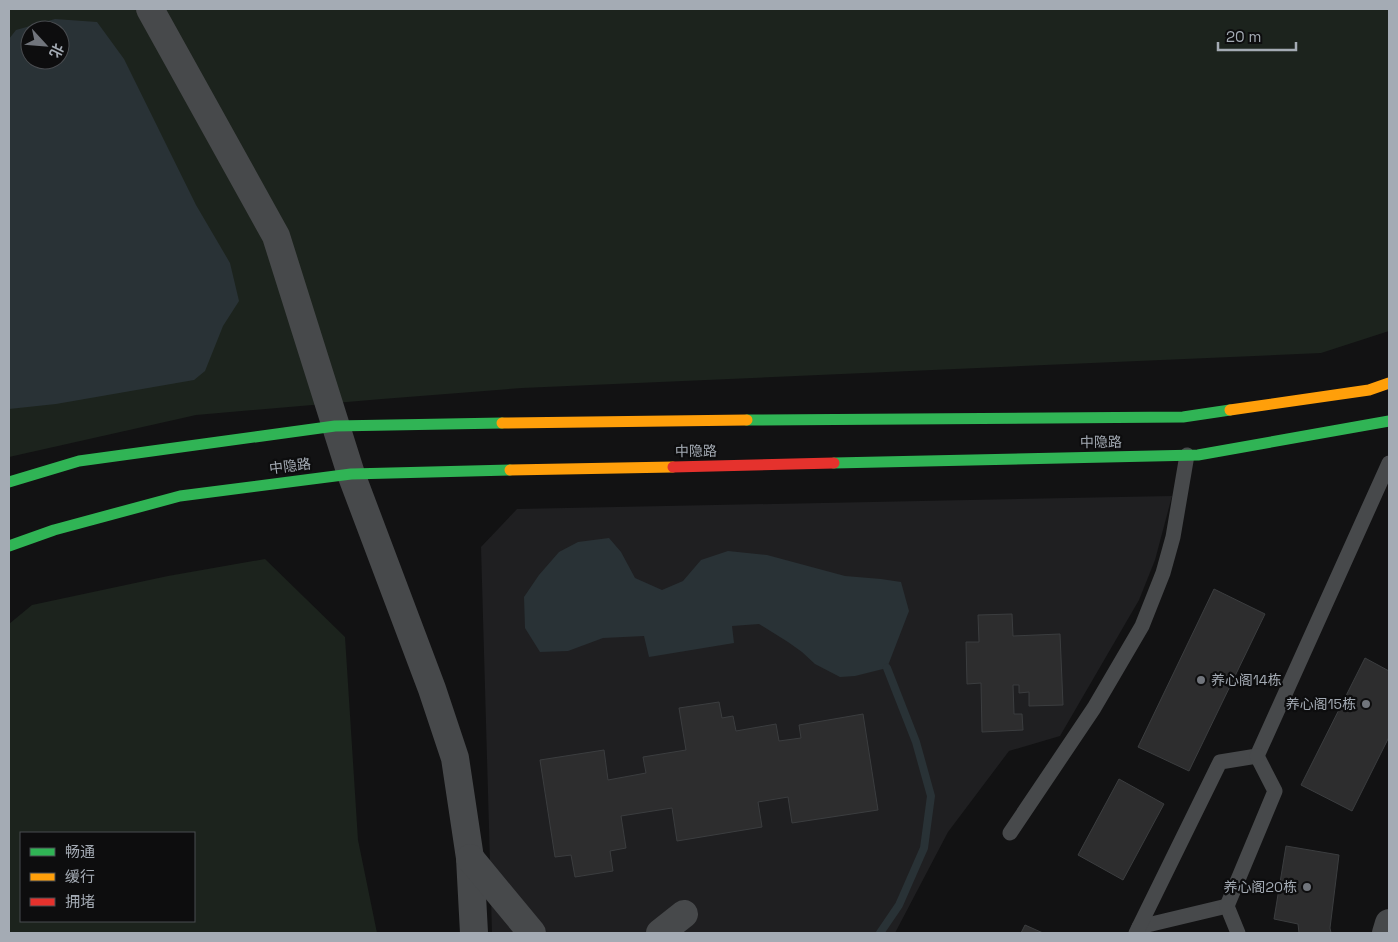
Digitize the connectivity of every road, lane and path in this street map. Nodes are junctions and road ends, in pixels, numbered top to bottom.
1 (150, 9) edge
2 (1389, 382) edge
3 (1389, 421) edge
4 (336, 426) junction
5 (1187, 455) junction
6 (1389, 463) edge
7 (351, 474) junction
8 (9, 482) edge
9 (9, 546) edge
10 (1256, 756) junction
11 (1010, 833) dead end
12 (470, 858) junction
13 (1227, 906) junction
14 (684, 914) dead end
15 (1389, 923) edge
16 (1138, 930) edge
17 (474, 933) edge
18 (532, 933) edge
19 (660, 933) edge
20 (1238, 933) edge
21 (1386, 933) edge

1 - 4 street
2 - 4 main road, 中隐路
3 - 5 main road, 中隐路
4 - 7 street
4 - 8 main road, 中隐路
5 - 7 main road, 中隐路
5 - 11 lane
6 - 10 lane
7 - 9 main road, 中隐路
7 - 12 street
10 - 13 lane
10 - 16 lane
12 - 17 street
12 - 18 street
13 - 16 lane
13 - 20 lane
14 - 19 street
15 - 21 street

